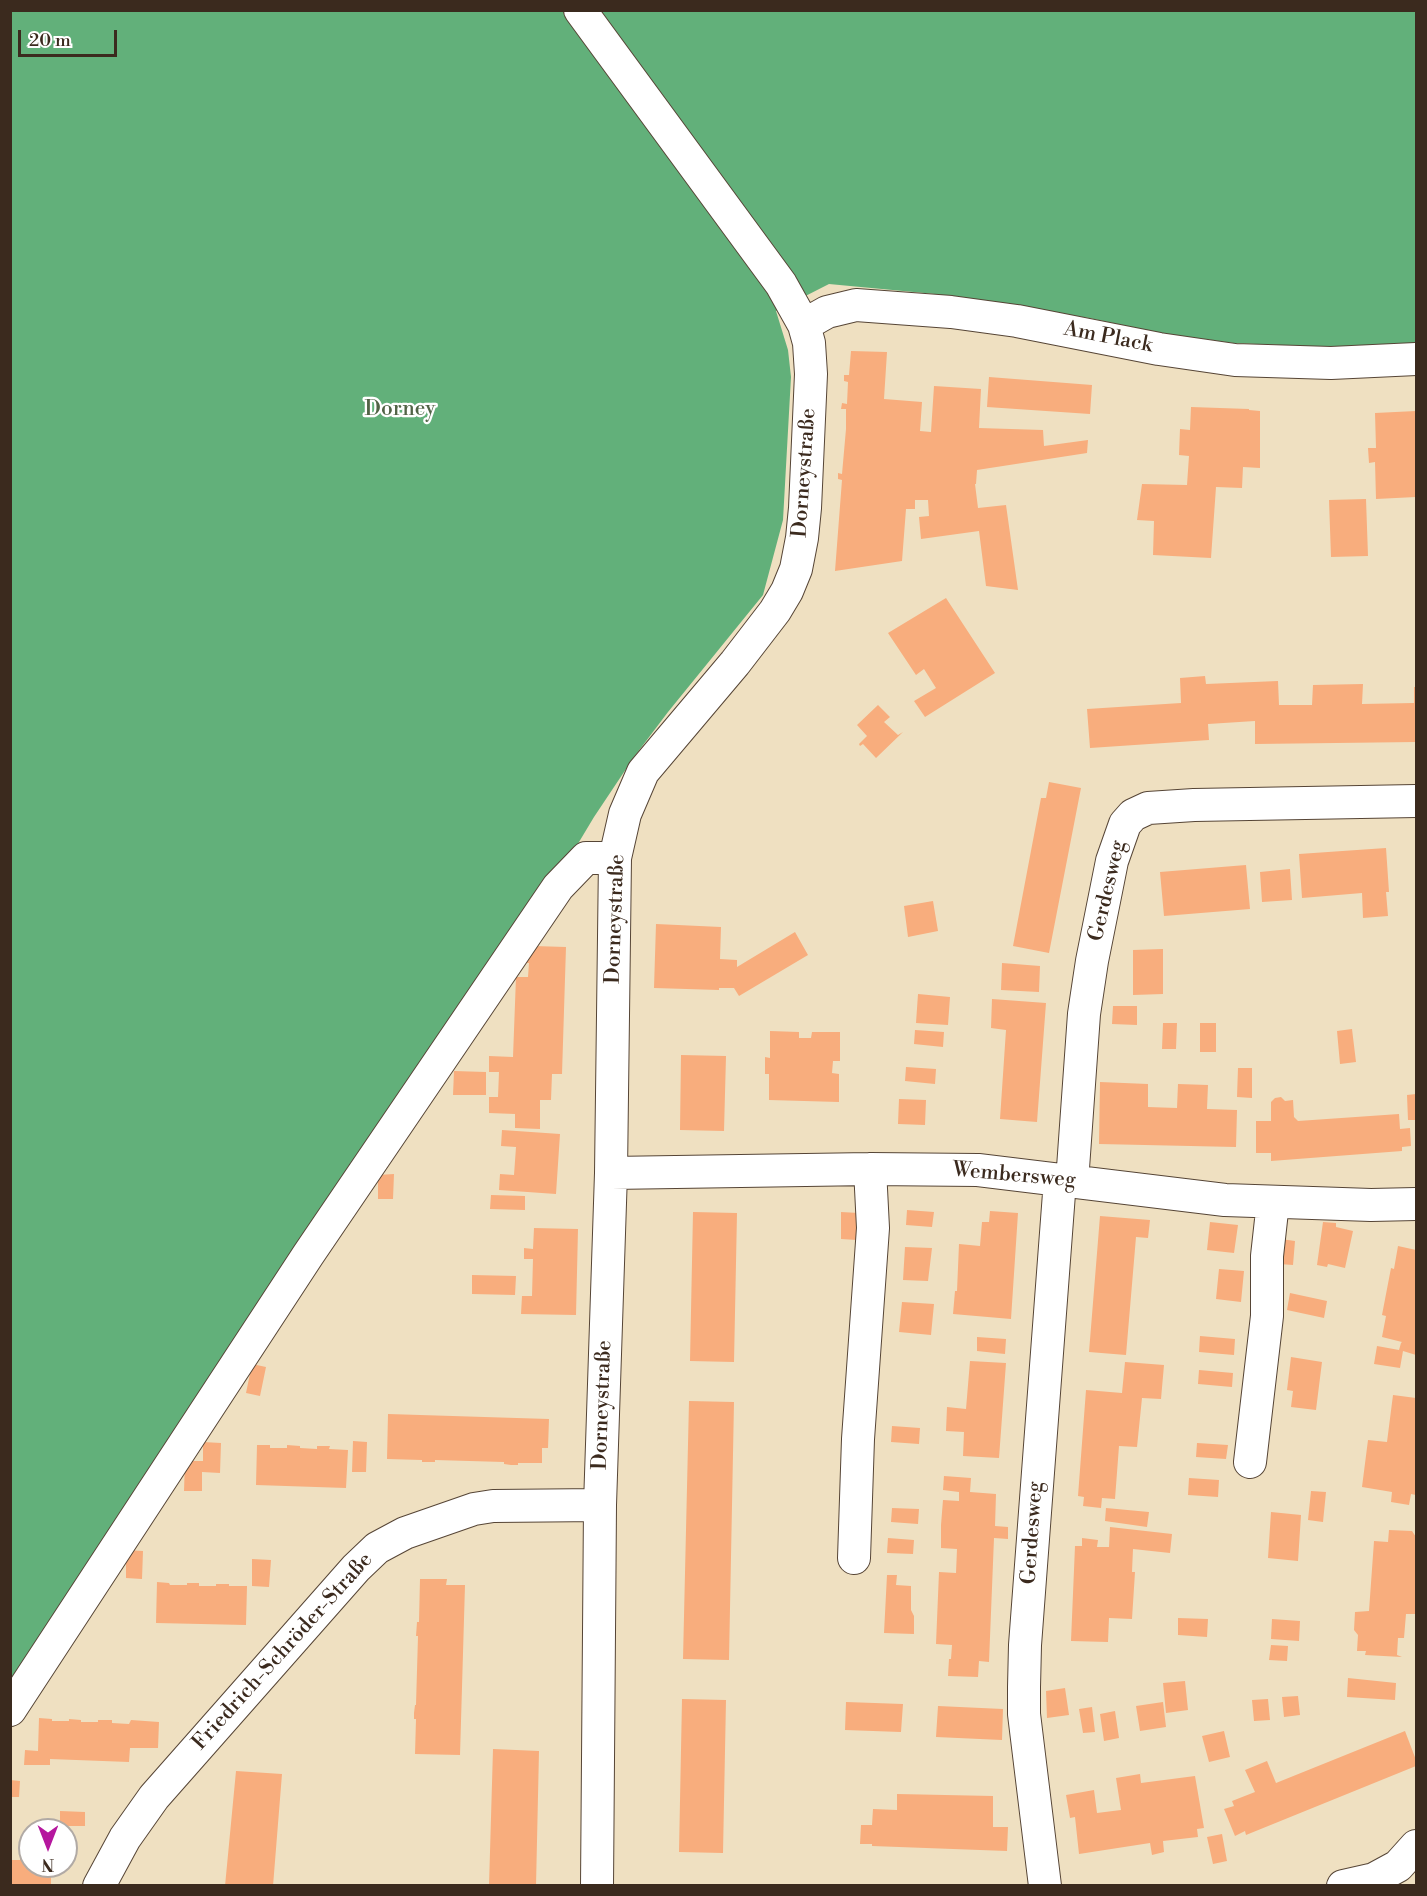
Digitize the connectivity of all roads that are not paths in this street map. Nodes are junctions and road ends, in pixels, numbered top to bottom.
1 (580, 10) edge
2 (804, 325) junction
3 (1416, 359) edge
4 (1416, 801) edge
5 (615, 858) junction
6 (870, 1169) junction
7 (611, 1173) junction
8 (1066, 1181) junction
9 (1273, 1203) junction
10 (1416, 1204) edge
11 (1250, 1462) dead end
12 (600, 1505) junction
13 (854, 1558) dead end
14 (10, 1710) edge
15 (1416, 1846) edge
16 (1375, 1882) edge
17 (99, 1886) edge
18 (597, 1886) edge
19 (1045, 1886) edge
20 (1343, 1886) edge

1 - 2 street, Dorneystraße
2 - 3 street, Am Plack
2 - 5 street, Dorneystraße
4 - 8 street, Gerdesweg
5 - 7 street, Dorneystraße
5 - 14 street
6 - 7 street, Wembersweg
6 - 8 street, Wembersweg
6 - 13 street
7 - 12 street, Dorneystraße
8 - 9 street, Wembersweg
8 - 19 street, Gerdesweg
9 - 10 street, Wembersweg
9 - 11 street
12 - 17 street, Friedrich-Schröder-Straße
12 - 18 street, Dorneystraße
15 - 16 street
16 - 20 street

